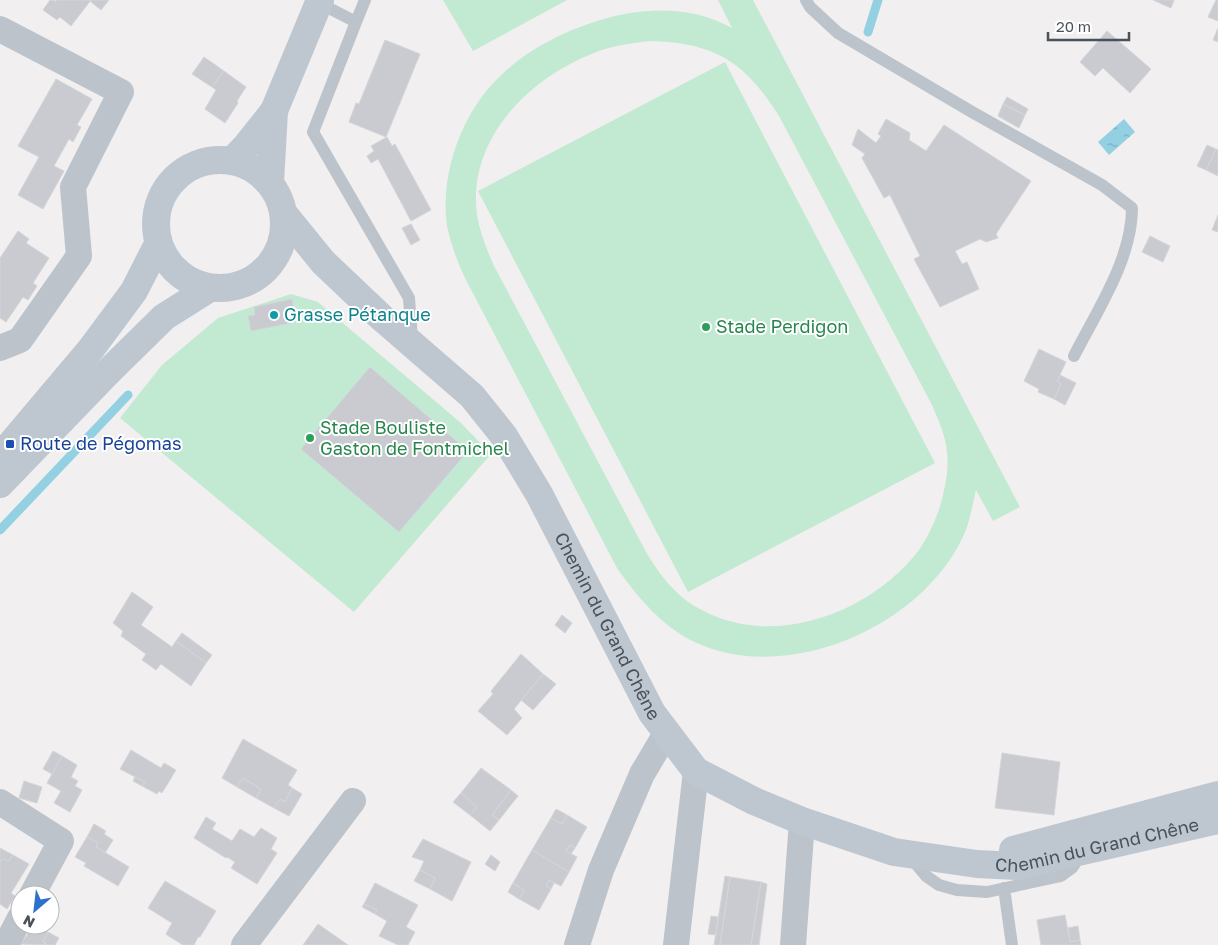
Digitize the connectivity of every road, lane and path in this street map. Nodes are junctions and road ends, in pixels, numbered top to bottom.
1 (364, 0) edge
2 (806, 0) edge
3 (319, 1) edge
4 (356, 22) junction
5 (0, 29) edge
6 (274, 111) junction
7 (232, 160) junction
8 (270, 184) junction
9 (284, 214) junction
10 (158, 244) junction
11 (274, 260) junction
12 (322, 262) junction
13 (210, 288) junction
14 (412, 344) junction
15 (0, 348) edge
16 (1074, 356) dead end
17 (0, 457) edge
18 (0, 484) edge
19 (667, 732) junction
20 (696, 771) junction
21 (1218, 795) edge
22 (0, 802) edge
23 (353, 802) dead end
24 (1218, 820) edge
25 (802, 822) junction
26 (1083, 851) junction
27 (908, 854) junction
28 (977, 864) junction
29 (37, 885) edge
30 (1004, 888) junction
31 (244, 945) edge
32 (577, 945) edge
33 (676, 945) edge
34 (793, 945) edge
35 (1012, 945) edge

1 - 4 lane
2 - 16 lane
3 - 4 lane
3 - 6 main road
4 - 14 lane
5 - 15 street
6 - 7 main road
6 - 8 main road
7 - 8 main road
7 - 10 main road
8 - 9 main road
9 - 11 main road
9 - 12 main road, Chemin du Grand Chêne
10 - 13 main road
10 - 17 main road
11 - 12 main road
11 - 13 main road
12 - 14 main road, Chemin du Grand Chêne
13 - 18 main road
14 - 19 main road, Chemin du Grand Chêne
19 - 20 main road, Chemin du Grand Chêne
19 - 32 street
20 - 25 main road, Chemin du Grand Chêne
20 - 33 street
21 - 28 main road, Chemin du Grand Chêne
22 - 29 street
23 - 31 street
24 - 26 main road, Chemin du Grand Chêne
25 - 27 main road, Chemin du Grand Chêne
25 - 34 street
26 - 28 main road, Chemin du Grand Chêne
26 - 30 lane
27 - 28 main road, Chemin du Grand Chêne
27 - 30 lane
30 - 35 lane

